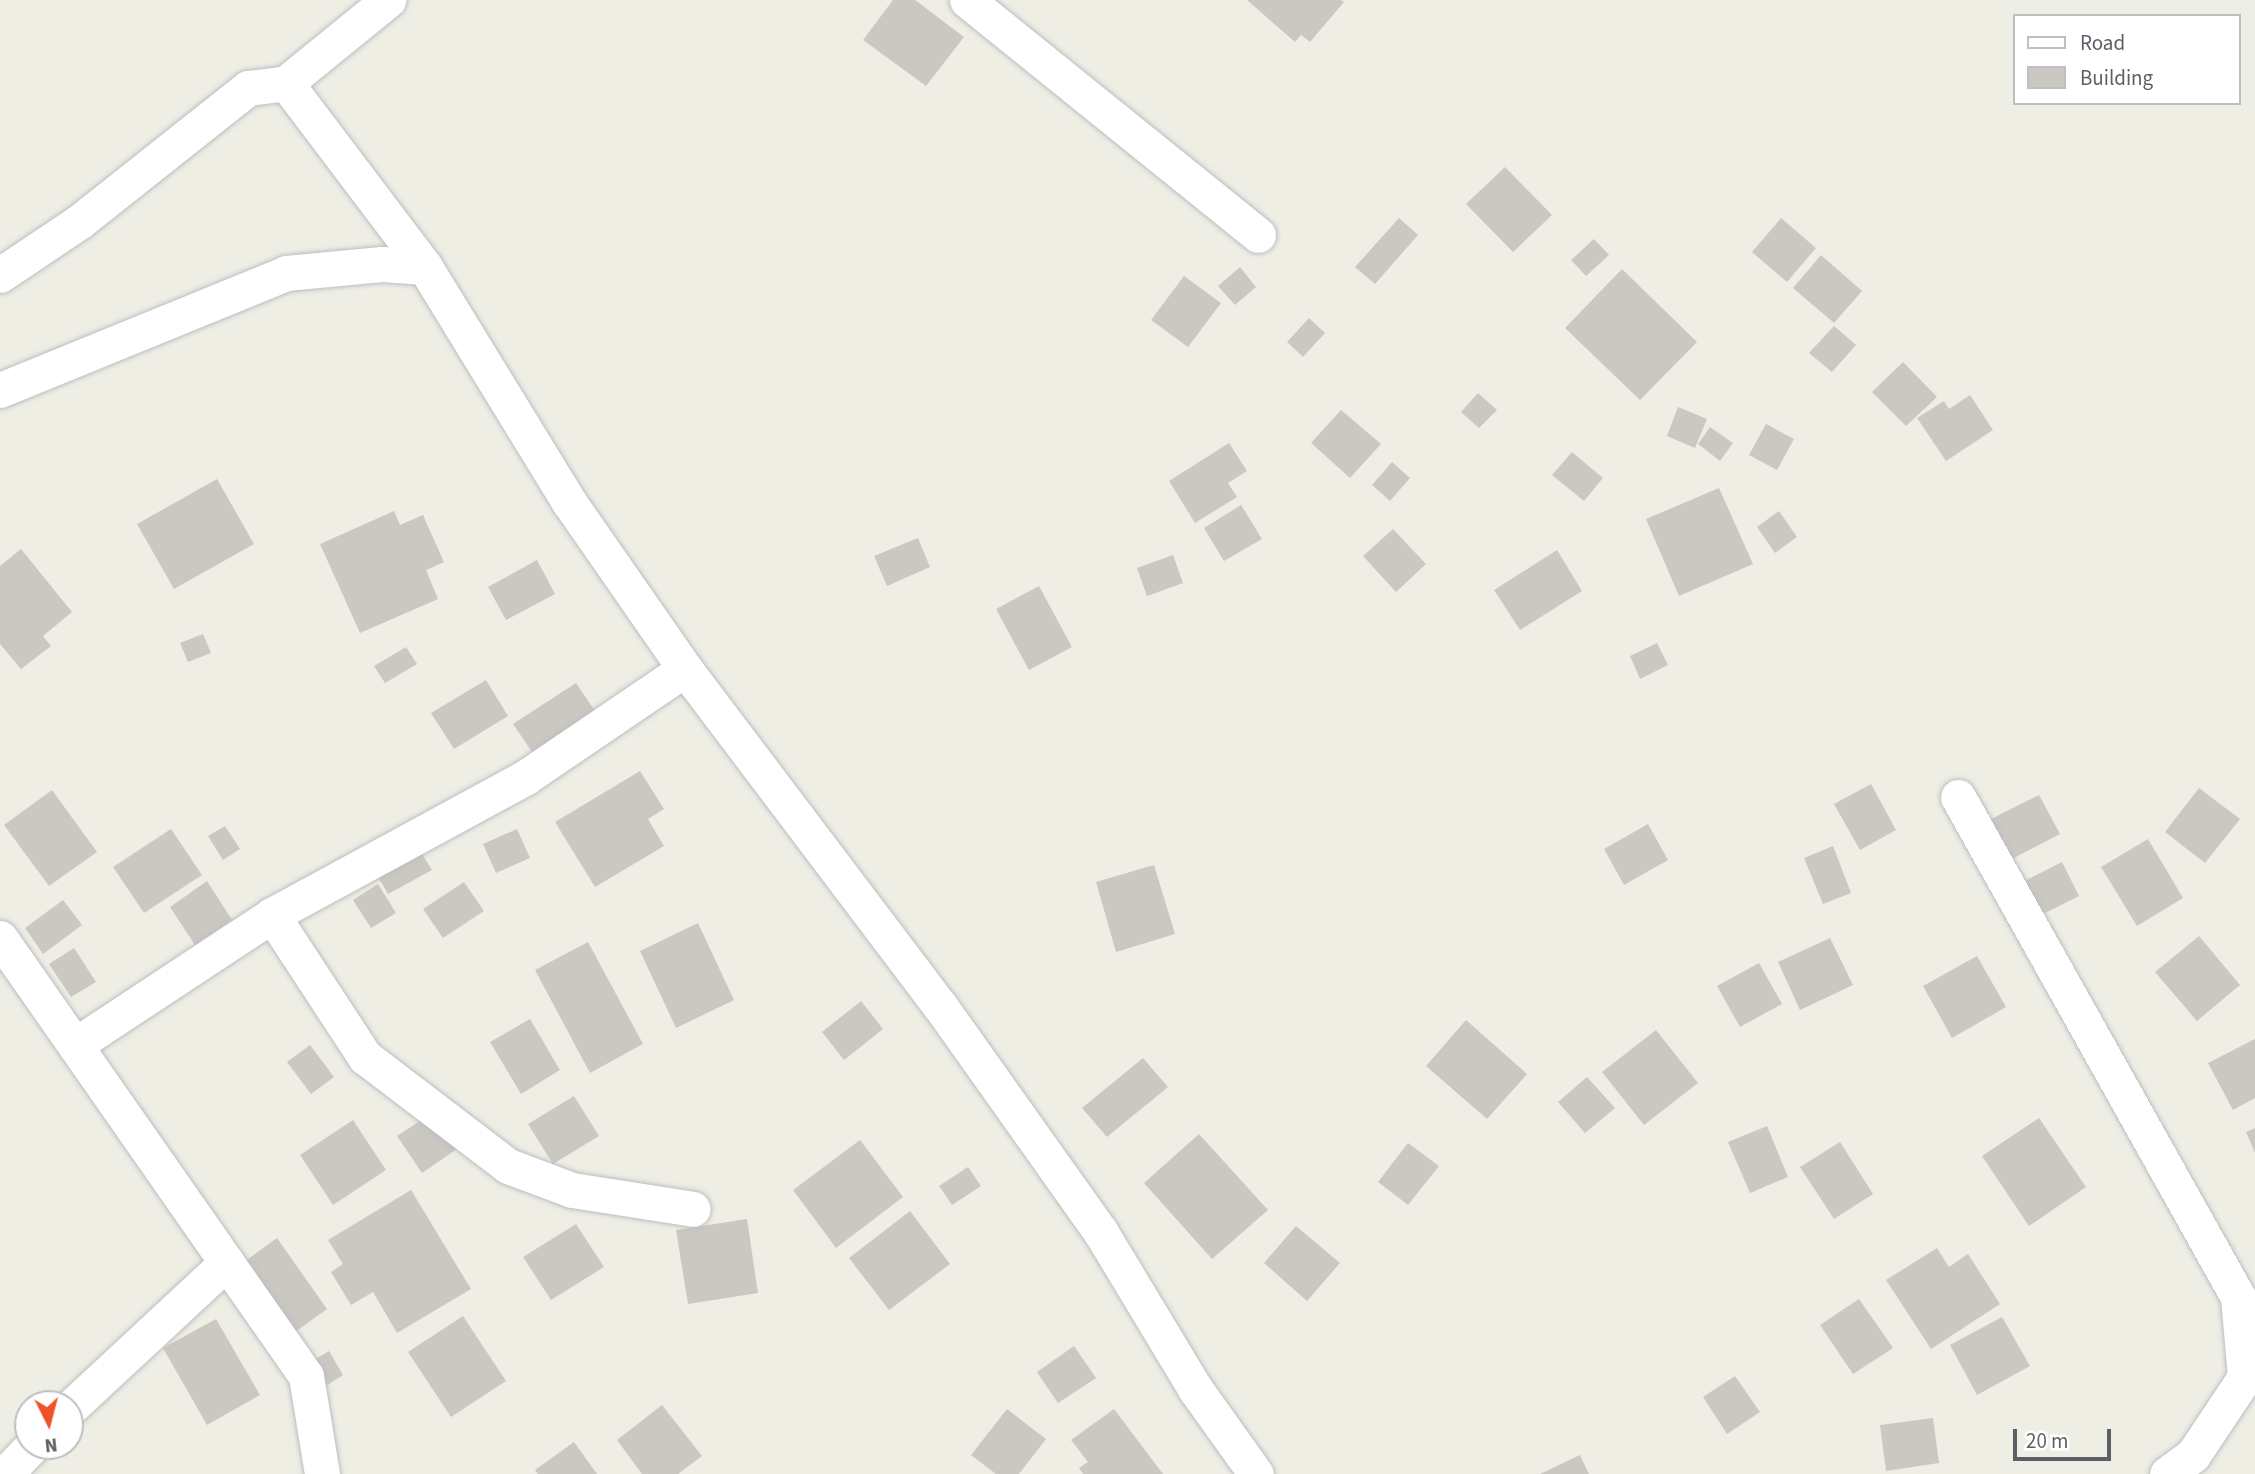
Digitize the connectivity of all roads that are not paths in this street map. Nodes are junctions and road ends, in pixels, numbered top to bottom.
1 (388, 0) edge
2 (967, 0) edge
3 (286, 83) junction
4 (1258, 235) dead end
5 (425, 267) junction
6 (0, 275) edge
7 (0, 390) edge
8 (685, 669) junction
9 (1958, 797) dead end
10 (272, 915) junction
11 (0, 938) edge
12 (75, 1045) junction
13 (693, 1209) dead end
14 (227, 1262) junction
15 (84, 1395) edge
16 (18, 1460) edge
17 (5, 1474) edge
18 (322, 1474) edge
19 (1256, 1474) edge
20 (2167, 1474) edge

1 - 3 street
2 - 4 street
3 - 5 street
3 - 6 street
5 - 7 street
5 - 8 street
8 - 10 street
8 - 19 street
9 - 20 street
10 - 12 street
10 - 13 street
11 - 12 street
12 - 14 street
14 - 15 street
14 - 18 street
16 - 17 street

